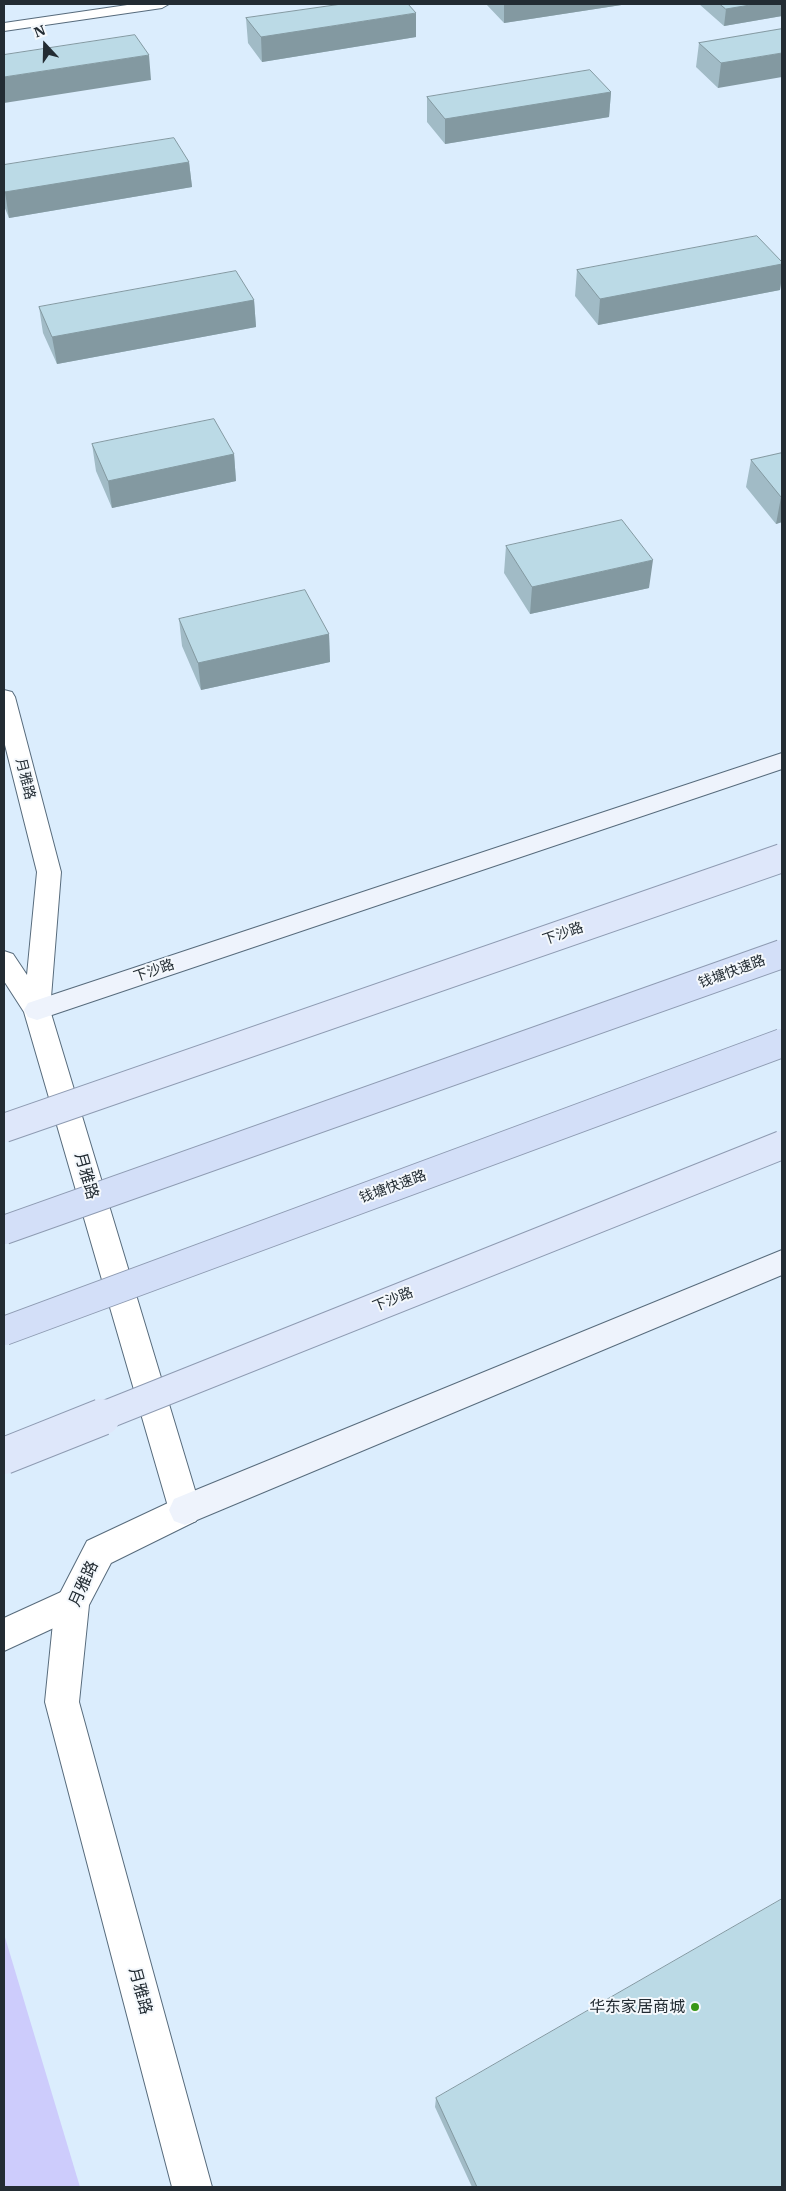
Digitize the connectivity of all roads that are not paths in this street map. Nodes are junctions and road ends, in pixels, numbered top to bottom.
1 (162, 4) edge
2 (4, 27) edge
3 (4, 697) edge
4 (782, 761) edge
5 (782, 858) edge
6 (782, 954) edge
7 (4, 960) edge
8 (37, 1010) junction
9 (782, 1043) edge
10 (4, 1128) edge
11 (782, 1145) edge
12 (4, 1230) edge
13 (782, 1262) edge
14 (4, 1331) edge
15 (4, 1456) edge
16 (185, 1510) junction
17 (72, 1604) junction
18 (4, 1635) edge
19 (192, 2187) edge

1 - 2 street
3 - 8 street, 月雅路
4 - 8 main road, 下沙路
5 - 10 main road, 下沙路, bridge
6 - 12 highway, 钱塘快速路, bridge
7 - 8 street, 月雅路
8 - 16 street, 月雅路
9 - 14 highway, 钱塘快速路, bridge
11 - 15 main road, 下沙路, bridge
13 - 16 main road
16 - 17 street, 月雅路
17 - 18 street
17 - 19 street, 月雅路

